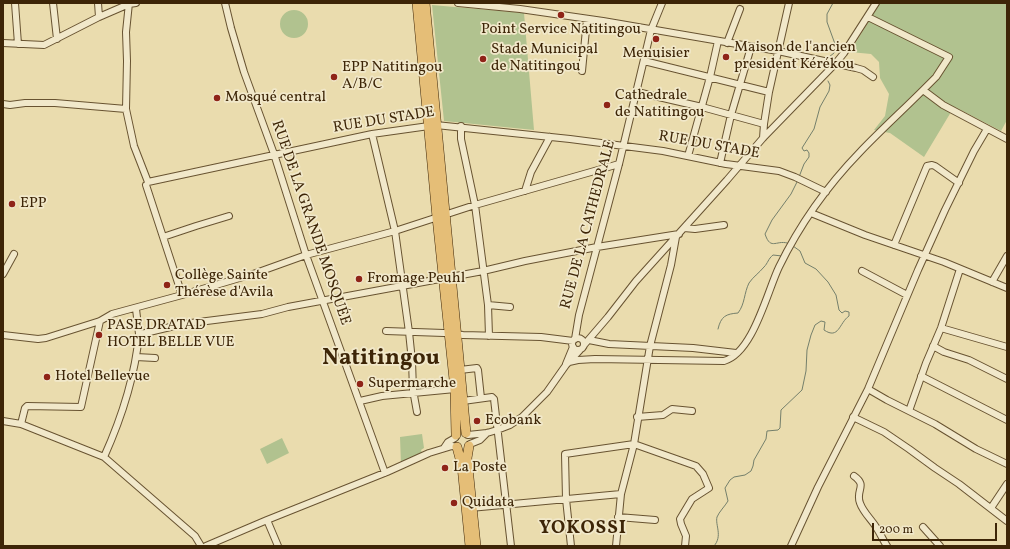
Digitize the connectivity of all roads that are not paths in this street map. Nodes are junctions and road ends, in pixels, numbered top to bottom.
1 (15, 3) edge
2 (54, 3) edge
3 (98, 3) edge
4 (136, 3) edge
5 (225, 3) edge
6 (417, 3) edge
7 (425, 3) edge
8 (458, 3) edge
9 (662, 3) edge
10 (789, 3) edge
11 (876, 3) edge
12 (129, 4) edge
13 (520, 6) edge
14 (740, 9) dead end
15 (99, 17) junction
16 (587, 18) junction
17 (868, 18) junction
18 (651, 30) junction
19 (57, 39) junction
20 (718, 41) junction
21 (3, 43) edge
22 (727, 43) junction
23 (18, 44) junction
24 (751, 47) junction
25 (778, 51) junction
26 (644, 61) junction
27 (835, 64) junction
28 (582, 71) dead end
29 (873, 77) dead end
30 (710, 78) junction
31 (740, 85) junction
32 (922, 90) junction
33 (637, 92) junction
34 (769, 92) junction
35 (3, 104) edge
36 (702, 107) junction
37 (126, 109) junction
38 (731, 115) junction
39 (764, 124) junction
40 (432, 125) junction
41 (461, 126) junction
42 (987, 129) junction
43 (372, 134) junction
44 (550, 137) junction
45 (763, 138) junction
46 (1007, 139) edge
47 (624, 145) junction
48 (274, 154) junction
49 (688, 156) junction
50 (720, 163) junction
51 (619, 164) junction
52 (739, 166) junction
53 (958, 183) junction
54 (146, 185) dead end
55 (525, 191) junction
56 (826, 192) junction
57 (475, 205) junction
58 (811, 213) junction
59 (230, 216) dead end
60 (441, 216) junction
61 (724, 225) dead end
62 (684, 228) junction
63 (395, 231) junction
64 (677, 235) junction
65 (163, 237) junction
66 (894, 245) junction
67 (597, 247) junction
68 (14, 254) dead end
69 (306, 255) junction
70 (924, 256) junction
71 (1007, 256) edge
72 (960, 269) junction
73 (483, 271) junction
74 (862, 271) dead end
75 (3, 274) edge
76 (447, 277) junction
77 (992, 282) junction
78 (403, 285) junction
79 (1007, 288) edge
80 (182, 295) junction
81 (907, 295) junction
82 (322, 301) junction
83 (488, 304) junction
84 (510, 307) dead end
85 (136, 309) junction
86 (100, 320) junction
87 (941, 328) junction
88 (386, 331) dead end
89 (409, 332) junction
90 (139, 334) junction
91 (453, 334) junction
92 (3, 335) edge
93 (489, 336) junction
94 (589, 340) junction
95 (574, 342) junction
96 (650, 346) junction
97 (933, 346) junction
98 (1007, 347) edge
99 (582, 348) junction
100 (736, 353) junction
101 (136, 357) junction
102 (155, 358) dead end
103 (648, 359) junction
104 (567, 364) junction
105 (460, 370) junction
106 (921, 376) junction
107 (1007, 379) edge
108 (455, 389) junction
109 (868, 389) junction
110 (414, 392) junction
111 (481, 398) junction
112 (360, 401) junction
113 (463, 401) junction
114 (692, 411) dead end
115 (908, 411) junction
116 (416, 412) dead end
117 (638, 417) junction
118 (853, 417) junction
119 (1007, 420) edge
120 (3, 421) edge
121 (21, 424) junction
122 (498, 430) junction
123 (487, 433) junction
124 (467, 434) junction
125 (456, 442) junction
126 (634, 444) junction
127 (469, 445) junction
128 (104, 457) junction
129 (1007, 464) edge
130 (385, 473) junction
131 (854, 476) dead end
132 (1007, 484) edge
133 (622, 494) junction
134 (566, 499) junction
135 (505, 505) junction
136 (470, 508) junction
137 (991, 508) junction
138 (618, 517) junction
139 (267, 520) junction
140 (655, 520) dead end
141 (1007, 521) edge
142 (923, 526) dead end
143 (201, 546) edge
144 (206, 546) edge
145 (278, 546) edge
146 (470, 546) edge
147 (476, 546) edge
148 (511, 546) edge
149 (571, 546) edge
150 (616, 546) edge
151 (685, 546) edge
152 (791, 546) edge
153 (887, 546) edge
154 (940, 546) edge

1 - 23 street
2 - 19 street
3 - 15 street
4 - 12 street
5 - 48 street, RUE DE LA GRANDE MOSQUÉE
6 - 40 highway
7 - 40 highway
8 - 13 street
9 - 18 street, RUE DE LA CATHEDRALE
10 - 25 street
11 - 17 street
12 - 15 street
12 - 37 street, RUE DU STADE
13 - 16 street
14 - 22 street
15 - 19 street
16 - 18 street
16 - 28 street
17 - 27 street
17 - 32 street
18 - 20 street
18 - 26 street, RUE DE LA CATHEDRALE
19 - 23 street
20 - 22 street
20 - 30 street
21 - 23 street
22 - 24 street
24 - 25 street
24 - 31 street
25 - 27 street
25 - 34 street
26 - 30 street
26 - 33 street, RUE DE LA CATHEDRALE
27 - 29 street
27 - 45 street
30 - 31 street
30 - 36 street
31 - 34 street
31 - 38 street
32 - 42 street
32 - 56 street
33 - 36 street
33 - 47 street, RUE DE LA CATHEDRALE
34 - 39 street
35 - 37 street
36 - 38 street
36 - 49 street
37 - 48 street, RUE DU STADE
38 - 39 street
38 - 50 street
39 - 45 street
40 - 41 street, RUE DU STADE
40 - 43 street, RUE DU STADE
40 - 60 highway
41 - 44 street, RUE DU STADE
41 - 57 street
42 - 46 street
42 - 53 street
43 - 48 street, RUE DU STADE
43 - 63 street
44 - 47 street, RUE DU STADE
44 - 55 street
45 - 52 street
47 - 49 street, RUE DU STADE
47 - 51 street, RUE DE LA CATHEDRALE
48 - 69 street, RUE DE LA GRANDE MOSQUÉE
49 - 50 street, RUE DU STADE
50 - 52 street, RUE DU STADE
51 - 55 street
51 - 67 street, RUE DE LA CATHEDRALE
52 - 56 street, RUE DU STADE
52 - 62 street
53 - 66 street
53 - 70 street
54 - 65 street
55 - 57 street
56 - 58 street
57 - 60 street
57 - 73 street
58 - 66 street
58 - 100 street
59 - 65 street
60 - 63 street
60 - 76 highway
61 - 62 street
62 - 64 street
63 - 69 street
63 - 78 street
64 - 67 street
64 - 94 street
64 - 96 street
65 - 80 street
66 - 70 street
67 - 73 street
67 - 95 street, RUE DE LA CATHEDRALE
68 - 75 street
69 - 80 street
69 - 82 street, RUE DE LA GRANDE MOSQUÉE
70 - 72 street
70 - 81 street
71 - 77 street
72 - 77 street
72 - 87 street
73 - 76 street
73 - 83 street
74 - 81 street
76 - 78 street
76 - 91 highway
77 - 79 street
78 - 82 street
78 - 89 street
80 - 85 street
81 - 109 street
82 - 90 street
82 - 112 street, RUE DE LA GRANDE MOSQUÉE
83 - 84 street
83 - 93 street
85 - 86 street
85 - 90 street
86 - 92 street
86 - 121 street
87 - 97 street
87 - 98 street
88 - 89 street
89 - 91 street
89 - 110 street
90 - 101 street
91 - 93 street
91 - 105 highway
91 - 108 highway
93 - 95 street
94 - 96 street
94 - 99 street
95 - 99 street
95 - 99 street
95 - 104 street, RUE DE LA CATHEDRALE
96 - 100 street
96 - 103 street
97 - 106 street
97 - 107 street
99 - 104 street
100 - 103 street
101 - 102 street
101 - 128 street
103 - 104 street
103 - 117 street
104 - 122 street
105 - 111 street
105 - 113 highway
106 - 115 street
106 - 119 street
108 - 110 street
108 - 125 highway
109 - 115 street
109 - 118 street
110 - 112 street
110 - 116 street
111 - 113 street
111 - 122 street
112 - 130 street, RUE DE LA GRANDE MOSQUÉE
113 - 124 highway
114 - 117 street
115 - 129 street
117 - 126 street
118 - 137 street
118 - 152 street
120 - 121 street
121 - 128 street
122 - 123 street
122 - 135 street
123 - 124 street
123 - 127 street
124 - 125 highway
124 - 127 highway
125 - 127 highway
125 - 130 street
125 - 136 highway
126 - 133 street
126 - 134 street
126 - 151 street
127 - 136 highway
128 - 143 street
130 - 139 street
131 - 153 street
132 - 137 street
133 - 134 street
133 - 138 street
134 - 135 street
134 - 149 street
135 - 136 street
135 - 148 street
136 - 146 highway
136 - 147 highway
137 - 141 street
138 - 140 street
138 - 150 street
139 - 144 street
139 - 145 street
142 - 154 street

